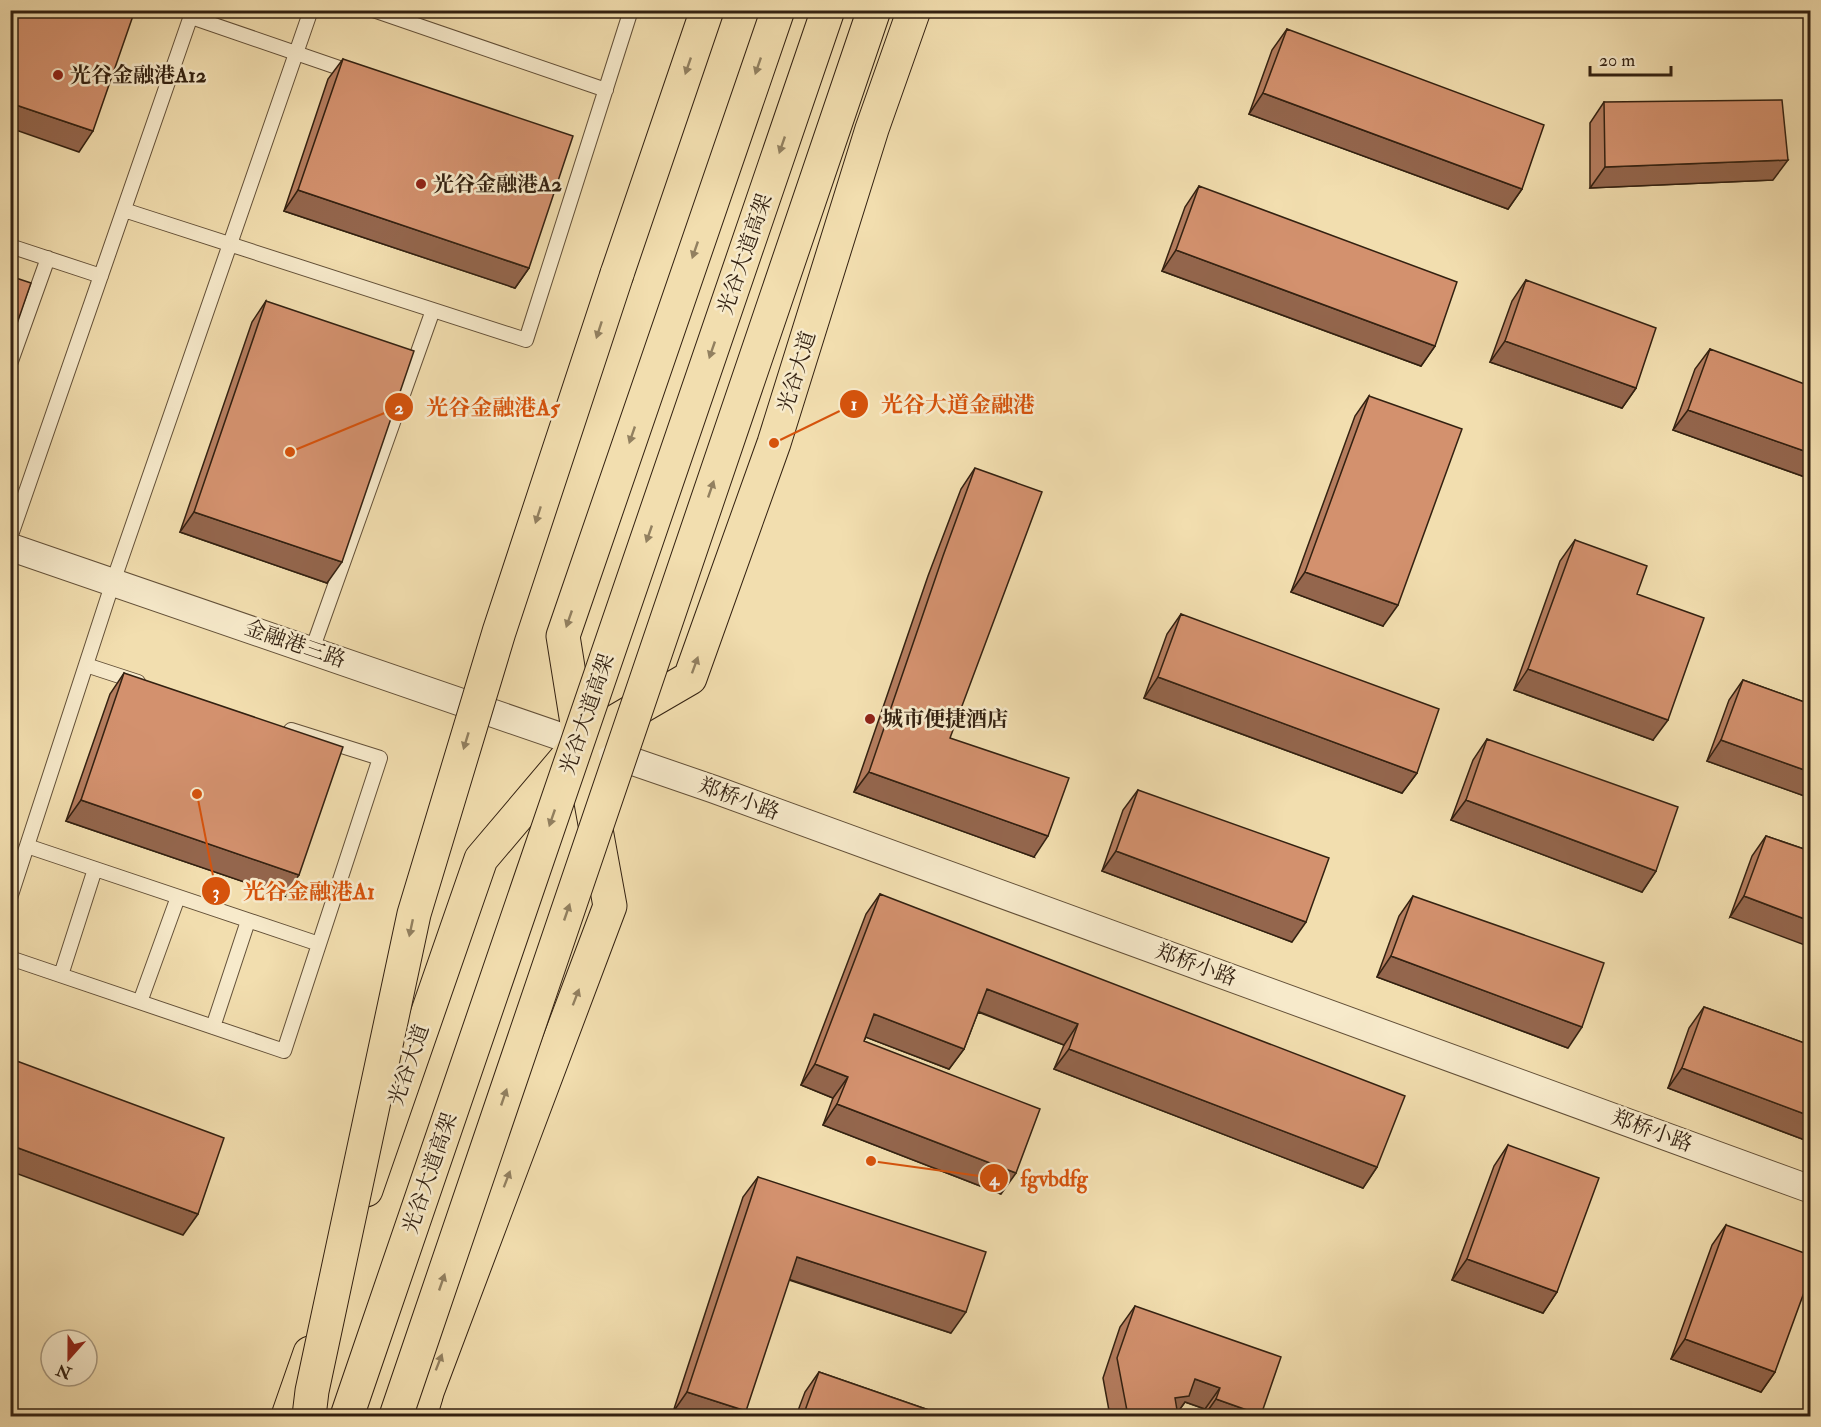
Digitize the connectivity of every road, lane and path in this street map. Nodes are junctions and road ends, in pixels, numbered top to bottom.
1 (311, 10) edge
2 (373, 10) edge
3 (631, 10) edge
4 (707, 10) edge
5 (778, 10) edge
6 (828, 10) edge
7 (874, 10) edge
8 (914, 10) edge
9 (192, 14) edge
10 (296, 54) junction
11 (363, 76) edge
12 (606, 90) junction
13 (124, 210) junction
14 (230, 243) junction
15 (10, 246) edge
16 (48, 258) junction
17 (101, 276) junction
18 (433, 310) junction
19 (10, 364) edge
20 (10, 538) edge
21 (10, 547) edge
22 (113, 582) junction
23 (312, 650) junction
24 (86, 665) junction
25 (154, 686) edge
26 (278, 726) edge
27 (580, 742) junction
28 (27, 846) junction
29 (96, 869) junction
30 (178, 897) junction
31 (10, 898) edge
32 (248, 921) junction
33 (319, 944) junction
34 (10, 958) edge
35 (62, 975) junction
36 (140, 1002) junction
37 (213, 1027) junction
38 (1810, 1188) edge
39 (421, 1410) edge
40 (288, 1416) edge
41 (309, 1416) edge
42 (347, 1416) edge
43 (396, 1416) edge

1 - 10 lane
2 - 12 lane
3 - 12 lane
4 -> 41 main road, bridge
5 -> 27 main road
6 -> 42 main road, 光谷大道高架, bridge
43 -> 7 main road, 光谷大道高架, bridge
27 -> 8 main road, 光谷大道
9 - 10 lane
9 - 13 lane
10 - 11 lane
10 - 14 lane
12 - 18 lane
13 - 14 lane
13 - 17 lane
14 - 18 lane
14 - 22 lane
15 - 16 lane
16 - 17 lane
16 - 19 lane
17 - 20 lane
18 - 23 lane
21 - 22 street, 金融港三路
22 - 23 street, 金融港三路
22 - 24 lane
23 - 27 street, 金融港三路
24 - 25 lane
24 - 28 lane
26 - 33 lane
27 - 38 street, 郑桥小路
39 -> 27 main road
27 - 40 main road, 光谷大道
28 - 29 lane
28 - 31 lane
29 - 30 lane
29 - 35 lane
30 - 32 lane
30 - 36 lane
32 - 33 lane
32 - 37 lane
33 - 37 lane
34 - 35 lane
35 - 36 lane
36 - 37 lane

